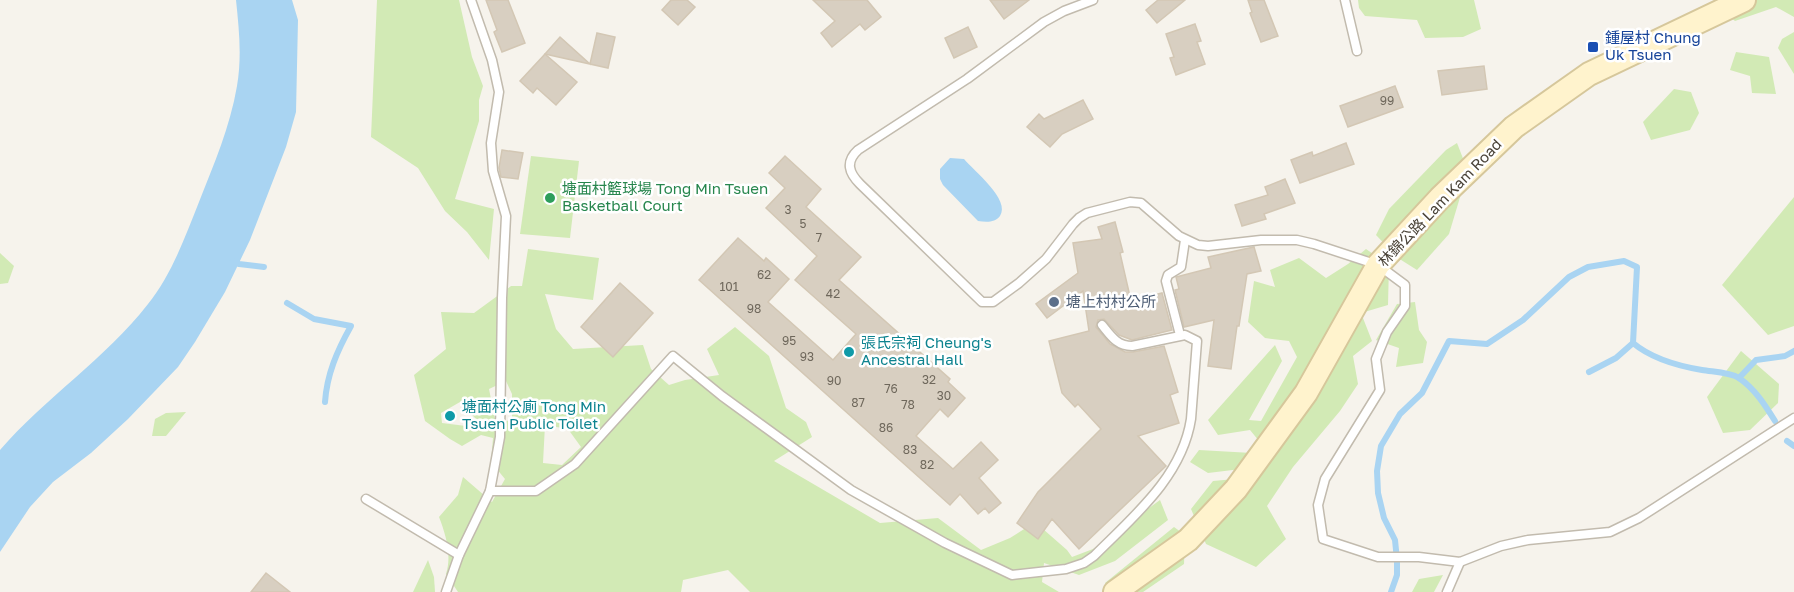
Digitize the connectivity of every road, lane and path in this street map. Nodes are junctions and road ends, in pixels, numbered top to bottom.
1 (471, 0) edge
2 (1093, 0) edge
3 (1345, 0) edge
4 (1744, 0) edge
5 (1357, 51) dead end
6 (1185, 240) junction
7 (1378, 265) junction
8 (1102, 325) dead end
9 (1180, 335) junction
10 (1794, 418) edge
11 (490, 491) junction
12 (366, 499) dead end
13 (459, 555) junction
14 (1460, 562) junction
15 (446, 592) edge
16 (1115, 592) edge
17 (1447, 592) edge

1 - 11 lane
2 - 6 lane
3 - 5 lane
4 - 7 main road, 林錦公路 Lam Kam Road
6 - 7 lane
6 - 9 lane
7 - 14 lane
7 - 16 main road, 林錦公路 Lam Kam Road
8 - 9 lane
9 - 11 lane
10 - 14 lane
11 - 13 lane
12 - 13 lane
13 - 15 lane
14 - 17 lane

